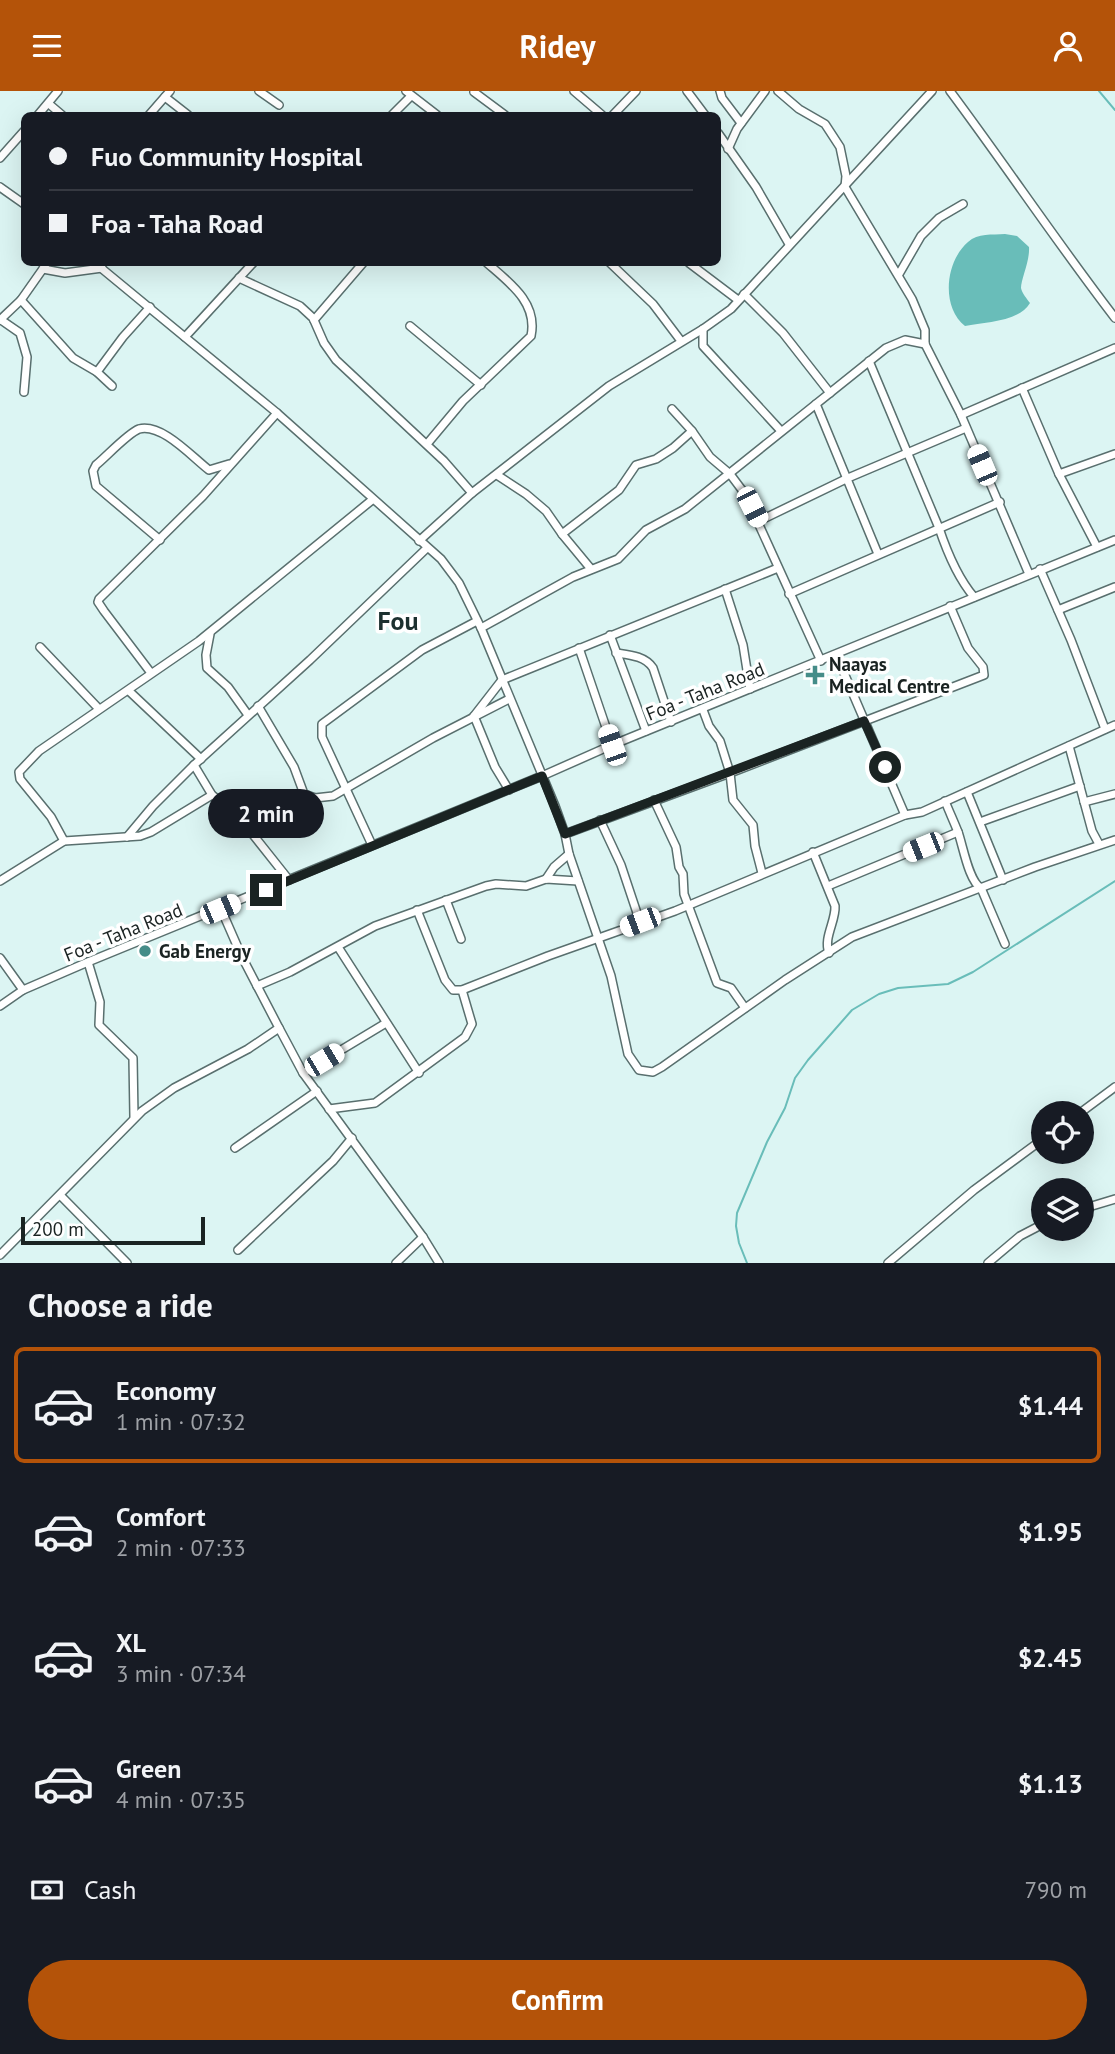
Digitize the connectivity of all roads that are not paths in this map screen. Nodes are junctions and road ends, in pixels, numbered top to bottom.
1 (58, 91) edge
2 (259, 91) edge
3 (574, 91) edge
4 (622, 91) edge
5 (636, 91) edge
6 (687, 91) edge
7 (720, 91) edge
8 (765, 91) edge
9 (778, 91) edge
10 (932, 91) edge
11 (950, 91) edge
12 (474, 92) edge
13 (168, 94) edge
14 (408, 94) edge
15 (630, 98) junction
16 (49, 104) junction
17 (279, 105) dead end
18 (41, 112) edge
19 (58, 112) edge
20 (152, 112) edge
21 (185, 112) edge
22 (393, 112) edge
23 (433, 112) edge
24 (501, 112) edge
25 (598, 112) edge
26 (616, 112) edge
27 (703, 112) edge
28 (741, 123) junction
29 (21, 134) edge
30 (721, 137) edge
31 (729, 149) junction
32 (0, 158) edge
33 (0, 187) edge
34 (845, 187) junction
35 (21, 202) edge
36 (963, 204) dead end
37 (789, 244) junction
38 (45, 266) edge
39 (99, 266) edge
40 (247, 266) edge
41 (360, 266) edge
42 (491, 266) edge
43 (613, 266) edge
44 (694, 266) edge
45 (102, 268) junction
46 (898, 274) junction
47 (239, 278) junction
48 (741, 297) junction
49 (21, 300) junction
50 (150, 307) junction
51 (1115, 318) edge
52 (0, 320) edge
53 (314, 320) junction
54 (410, 326) dead end
55 (703, 329) junction
56 (185, 337) junction
57 (681, 341) junction
58 (925, 344) junction
59 (1115, 348) edge
60 (869, 361) junction
61 (97, 372) junction
62 (481, 385) junction
63 (112, 386) dead end
64 (1022, 388) junction
65 (24, 392) dead end
66 (830, 393) junction
67 (816, 404) junction
68 (671, 409) dead end
69 (277, 413) junction
70 (961, 415) junction
71 (966, 428) junction
72 (692, 431) junction
73 (781, 431) junction
74 (427, 444) junction
75 (908, 453) junction
76 (1115, 454) edge
77 (230, 464) junction
78 (730, 474) junction
79 (1059, 474) junction
80 (497, 475) junction
81 (848, 478) junction
82 (471, 493) junction
83 (372, 500) junction
84 (1000, 502) junction
85 (759, 521) junction
86 (939, 528) junction
87 (562, 534) junction
88 (160, 540) junction
89 (1115, 540) edge
90 (419, 541) junction
91 (1097, 547) junction
92 (427, 548) junction
93 (878, 554) junction
94 (778, 568) junction
95 (591, 569) junction
96 (1040, 569) junction
97 (1029, 574) junction
98 (1115, 587) edge
99 (725, 589) junction
100 (789, 594) junction
101 (974, 597) junction
102 (950, 606) junction
103 (1058, 610) junction
104 (479, 625) junction
105 (210, 633) junction
106 (610, 635) junction
107 (40, 647) dead end
108 (579, 648) junction
109 (617, 653) junction
110 (834, 655) junction
111 (821, 661) junction
112 (151, 673) junction
113 (502, 680) junction
114 (750, 689) junction
115 (129, 691) junction
116 (509, 699) junction
117 (258, 706) junction
118 (99, 709) junction
119 (703, 710) junction
120 (248, 715) junction
121 (474, 716) junction
122 (864, 721) junction
123 (671, 722) junction
124 (1115, 725) edge
125 (1105, 729) junction
126 (646, 731) junction
127 (612, 745) junction
128 (1069, 746) junction
129 (198, 762) junction
130 (730, 773) junction
131 (542, 776) junction
132 (1080, 786) junction
133 (345, 787) junction
134 (509, 790) junction
135 (967, 792) junction
136 (1115, 794) edge
137 (212, 795) junction
138 (654, 800) junction
139 (945, 801) junction
140 (1084, 802) junction
141 (905, 815) junction
142 (600, 821) junction
143 (980, 822) junction
144 (958, 832) junction
145 (565, 834) junction
146 (127, 837) junction
147 (1115, 840) edge
148 (64, 841) junction
149 (1099, 844) junction
150 (372, 845) junction
151 (813, 852) junction
152 (569, 853) junction
153 (762, 873) junction
154 (546, 879) junction
155 (289, 880) junction
156 (1003, 880) junction
157 (0, 881) edge
158 (578, 881) junction
159 (828, 886) junction
160 (981, 888) junction
161 (446, 900) junction
162 (688, 904) junction
163 (220, 909) junction
164 (417, 910) junction
165 (640, 922) junction
166 (599, 938) junction
167 (461, 939) dead end
168 (1005, 944) dead end
169 (338, 947) junction
170 (829, 953) junction
171 (0, 958) edge
172 (89, 962) junction
173 (257, 986) junction
174 (462, 990) junction
175 (23, 991) junction
176 (0, 1006) edge
177 (745, 1008) junction
178 (386, 1023) junction
179 (279, 1028) junction
180 (303, 1073) junction
181 (419, 1073) junction
182 (1115, 1087) edge
183 (317, 1091) junction
184 (1094, 1103) edge
185 (330, 1109) junction
186 (134, 1118) junction
187 (352, 1138) junction
188 (235, 1148) dead end
189 (1031, 1148) edge
190 (60, 1195) junction
191 (1115, 1199) edge
192 (1094, 1205) edge
193 (1031, 1230) edge
194 (423, 1237) junction
195 (238, 1250) dead end
196 (0, 1255) edge
197 (127, 1263) edge
198 (396, 1263) edge
199 (439, 1263) edge
200 (888, 1263) edge
201 (989, 1263) edge

1 - 16 street
2 - 17 street
3 - 25 street
4 - 15 street
5 - 15 street
6 - 27 street
7 - 28 street
8 - 28 street
9 - 34 street
10 - 34 street
11 - 51 street
12 - 24 street
13 - 20 street
13 - 21 street
14 - 22 street
14 - 23 street
15 - 26 street
16 - 18 street
16 - 19 street
28 - 31 street
29 - 32 street
30 - 31 street
31 - 37 street
33 - 35 street
34 - 37 street
34 - 46 street
36 - 46 street
37 - 48 street
38 - 45 street
38 - 49 street
39 - 45 street
40 - 47 street
41 - 53 street
42 - 62 street
43 - 57 street
44 - 48 street
45 - 50 street
46 - 58 street
47 - 53 street
47 - 56 street
48 - 55 street
48 - 66 street
49 - 52 street
49 - 61 street
50 - 56 street
50 - 61 street
52 - 65 street
53 - 74 street
54 - 62 street
55 - 57 street
55 - 73 street
56 - 69 street
57 - 80 street
58 - 60 street
58 - 70 street
59 - 64 street
60 - 66 street
60 - 75 street
61 - 63 street
62 - 74 street
64 - 70 street
64 - 79 street
66 - 67 street
67 - 73 street
67 - 81 street
68 - 72 street
69 - 77 street
69 - 83 street
70 - 71 street
71 - 75 street
71 - 84 street
72 - 78 street
72 - 87 street
73 - 78 street
74 - 82 street
75 - 81 street
75 - 86 street
76 - 79 street
77 - 88 street
77 - 88 street
78 - 85 street
78 - 95 street
79 - 91 street
80 - 82 street
80 - 87 street
81 - 85 street
81 - 93 street
82 - 90 street
83 - 90 street
83 - 105 street
84 - 86 street
84 - 97 street
85 - 94 street
86 - 93 street
86 - 101 street
87 - 95 street
88 - 112 street
89 - 91 street, Foa - Taha Road
90 - 92 street
91 - 96 street, Foa - Taha Road
92 - 104 street
92 - 117 street
93 - 100 street
94 - 99 street
94 - 100 street
95 - 104 street
96 - 97 street, Foa - Taha Road
96 - 103 street
97 - 101 street, Foa - Taha Road
98 - 103 street
99 - 106 street
99 - 114 street
100 - 111 street
101 - 102 street, Foa - Taha Road
102 - 110 street, Foa - Taha Road
102 - 122 street
103 - 125 street
104 - 113 street
104 - 133 street
105 - 112 street
105 - 120 street
106 - 108 street
106 - 109 street
107 - 118 street
108 - 113 street
108 - 127 street
109 - 123 street
109 - 126 street
110 - 111 street, Foa - Taha Road
110 - 122 street
111 - 114 street, Foa - Taha Road
112 - 115 street
113 - 116 street
113 - 121 street
114 - 119 street, Foa - Taha Road
115 - 118 street
115 - 129 street
116 - 121 street
116 - 131 street
117 - 120 street
117 - 133 street
118 - 148 street
119 - 123 street, Foa - Taha Road
119 - 130 street
120 - 129 street
121 - 133 street
121 - 134 street
122 - 130 street
122 - 141 street
123 - 126 street, Foa - Taha Road
124 - 125 street
125 - 128 street
126 - 127 street, Foa - Taha Road
127 - 131 street, Foa - Taha Road
128 - 132 street
128 - 135 street
129 - 137 street
129 - 146 street
130 - 138 street
130 - 153 street
131 - 134 street, Foa - Taha Road
131 - 145 street
132 - 140 street
132 - 143 street
133 - 150 street
134 - 150 street, Foa - Taha Road
135 - 139 street
135 - 143 street
136 - 140 street
137 - 146 street
137 - 155 street
138 - 142 street
138 - 162 street
139 - 141 street
139 - 144 street
140 - 149 street
141 - 151 street
142 - 145 street
142 - 165 street
143 - 156 street
144 - 159 street
144 - 160 street
145 - 152 street
146 - 148 street
147 - 149 street
148 - 157 street
149 - 156 street
150 - 155 street, Foa - Taha Road
151 - 153 street
151 - 159 street
152 - 154 street
152 - 158 street
153 - 162 street
154 - 158 street
154 - 161 street
155 - 163 street, Foa - Taha Road
156 - 160 street
158 - 166 street
159 - 170 street
160 - 168 street
160 - 170 street
161 - 164 street
161 - 167 street
162 - 165 street
162 - 177 street
163 - 172 street, Foa - Taha Road
163 - 173 street
164 - 169 street
164 - 174 street
165 - 166 street
166 - 174 street
166 - 177 street
169 - 173 street
169 - 178 street
170 - 177 street
171 - 175 street
172 - 175 street, Foa - Taha Road
172 - 186 street
173 - 179 street
174 - 181 street
175 - 176 street, Foa - Taha Road
178 - 180 street
178 - 181 street
179 - 180 street
179 - 186 street
180 - 183 street
181 - 185 street
182 - 184 street
183 - 185 street
183 - 188 street
185 - 187 street
186 - 190 street
187 - 194 street
187 - 195 street
189 - 200 street
190 - 196 street
190 - 197 street
191 - 192 street
193 - 201 street
194 - 198 street
194 - 199 street

